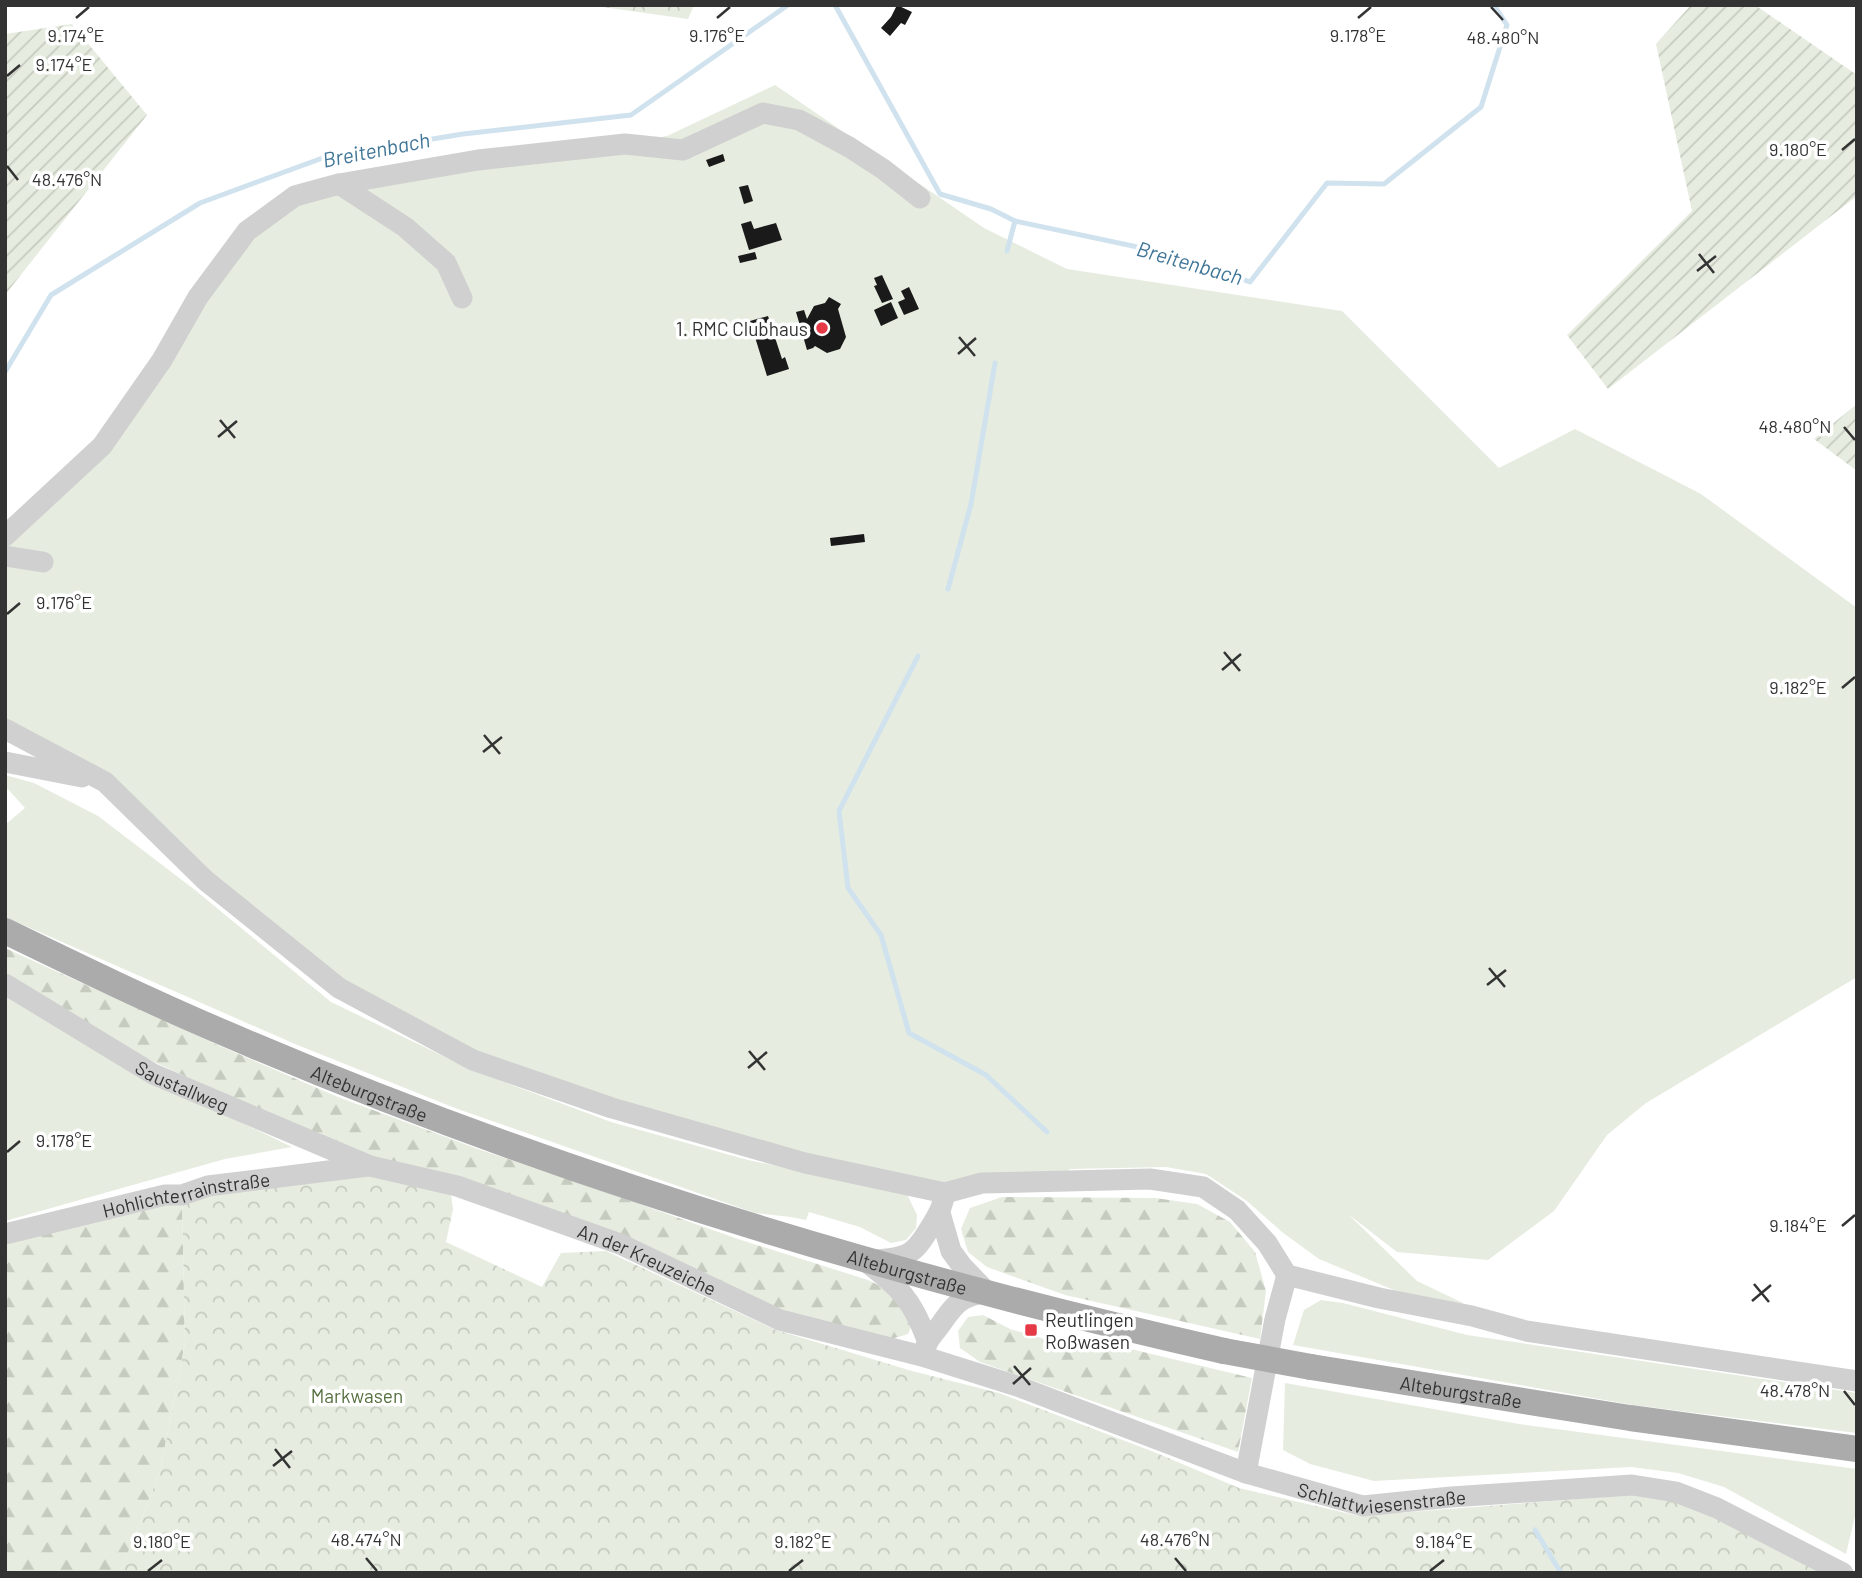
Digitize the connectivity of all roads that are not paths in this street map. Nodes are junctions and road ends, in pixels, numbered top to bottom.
1 (339, 184) junction
2 (920, 198) dead end
3 (462, 298) dead end
4 (5, 536) edge
5 (5, 556) edge
6 (43, 562) dead end
7 (5, 729) edge
8 (5, 762) edge
9 (106, 782) junction
10 (5, 931) edge
11 (5, 984) edge
12 (370, 1166) junction
13 (943, 1203) junction
14 (5, 1234) edge
15 (863, 1259) junction
16 (1287, 1275) junction
17 (987, 1292) junction
18 (925, 1348) junction
19 (1857, 1381) edge
20 (1857, 1449) edge
21 (1246, 1474) junction
22 (1843, 1573) edge

1 - 2 street
1 - 3 street
1 - 4 street
5 - 6 street
7 - 9 street
8 - 9 street
9 - 13 street
10 - 15 main road, Alteburgstraße
11 - 12 street, Saustallweg
12 - 14 street, Hohlichterrainstraße
12 - 18 street, An der Kreuzeiche
13 - 15 street
13 - 16 street
13 - 17 street
15 - 17 main road, Alteburgstraße
15 - 18 street
16 - 19 street
16 - 21 street
17 - 18 street
17 - 20 main road, Alteburgstraße, bridge
18 - 21 street, Schlattwiesenstraße
21 - 22 street, Schlattwiesenstraße

